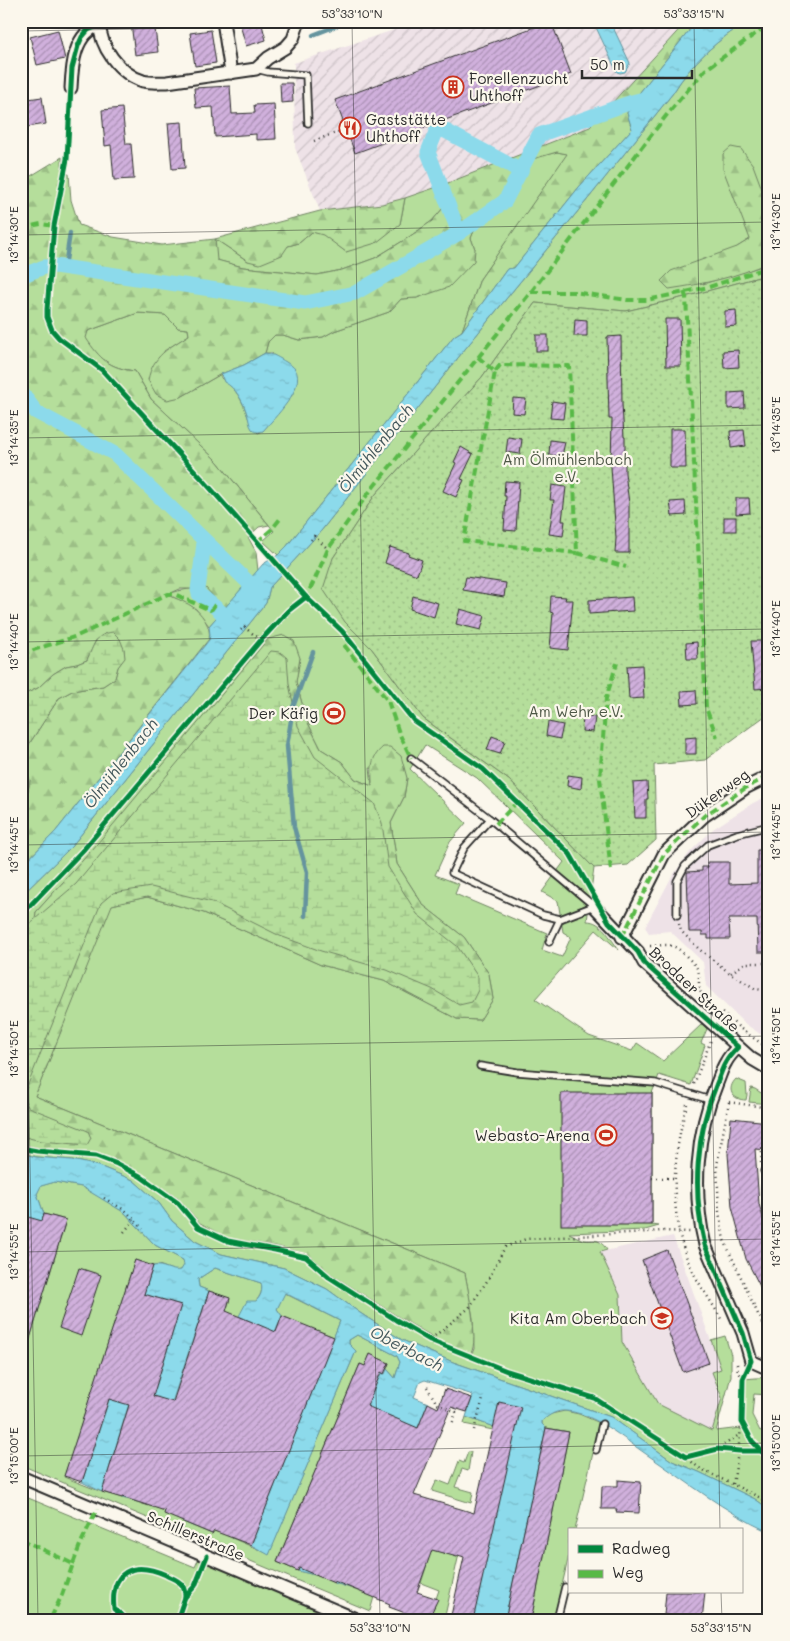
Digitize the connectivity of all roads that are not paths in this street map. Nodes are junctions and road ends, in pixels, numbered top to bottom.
1 (223, 21) edge
2 (299, 21) edge
3 (100, 23) edge
4 (256, 69) junction
5 (231, 73) junction
6 (70, 88) dead end
7 (308, 123) dead end
8 (411, 758) dead end
9 (769, 776) edge
10 (490, 819) junction
11 (769, 826) edge
12 (594, 906) junction
13 (677, 915) road end
14 (560, 919) junction
15 (622, 936) junction
16 (549, 942) dead end
17 (738, 1047) junction
18 (480, 1066) dead end
19 (769, 1069) edge
20 (710, 1100) junction
21 (769, 1369) edge
22 (602, 1424) dead end
23 (596, 1450) dead end
24 (21, 1477) edge
25 (565, 1587) dead end
26 (358, 1620) edge
27 (557, 1620) edge

1 - 5 street
2 - 4 street
3 - 5 street
3 - 6 street
4 - 5 street
4 - 7 lane
8 - 10 lane
9 - 15 street, Dükerweg
10 - 12 lane
10 - 14 lane
11 - 13 lane
12 - 14 lane
12 - 15 street, Brodaer Straße
14 - 16 lane
15 - 17 street, Brodaer Straße
17 - 19 street, Brodaer Straße
17 - 20 street
18 - 20 lane
20 - 21 street
22 - 23 lane
24 - 26 street, Schillerstraße
25 - 27 lane

